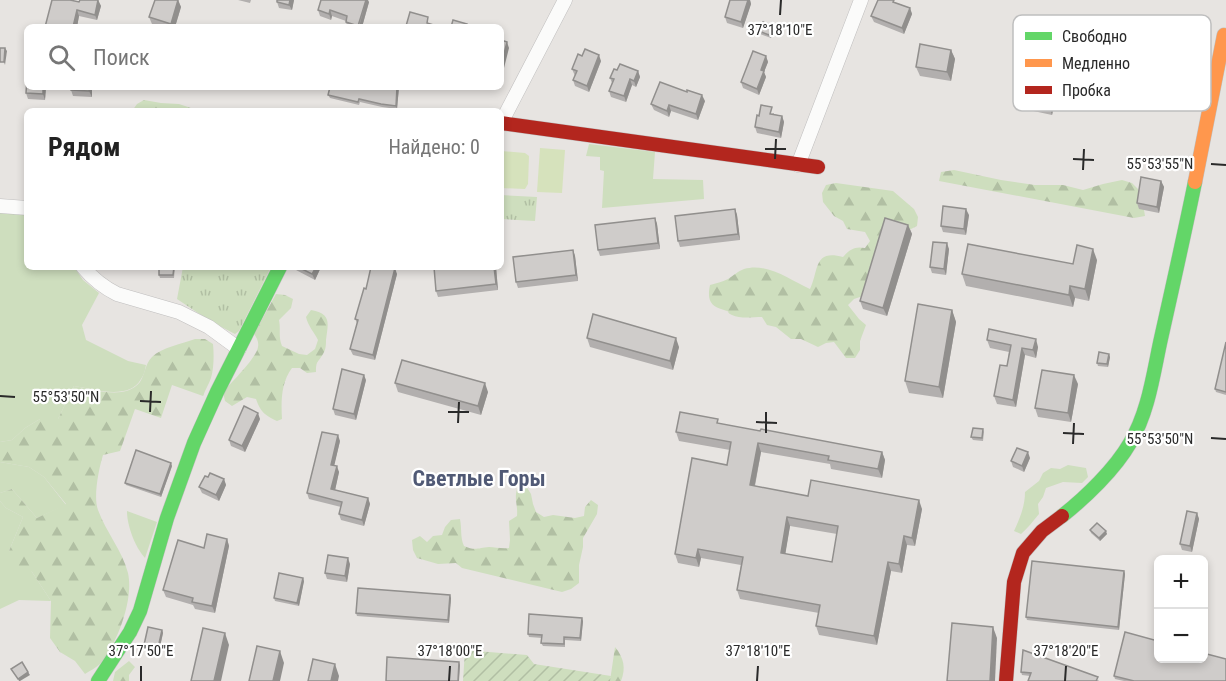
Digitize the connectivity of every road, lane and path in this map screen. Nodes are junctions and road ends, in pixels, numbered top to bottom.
1 (565, 0) edge
2 (861, 0) edge
3 (1224, 35) dead end
4 (1211, 101) edge
5 (1209, 111) edge
6 (504, 117) edge
7 (504, 123) edge
8 (798, 165) junction
9 (818, 167) dead end
10 (0, 206) edge
11 (24, 208) edge
12 (86, 270) edge
13 (278, 270) edge
14 (239, 349) junction
15 (98, 681) edge
16 (1006, 681) edge

1 - 6 street
2 - 8 street
3 - 4 street
5 - 16 street
7 - 8 street
8 - 9 street
10 - 11 street
12 - 14 street
13 - 14 street
14 - 15 street

